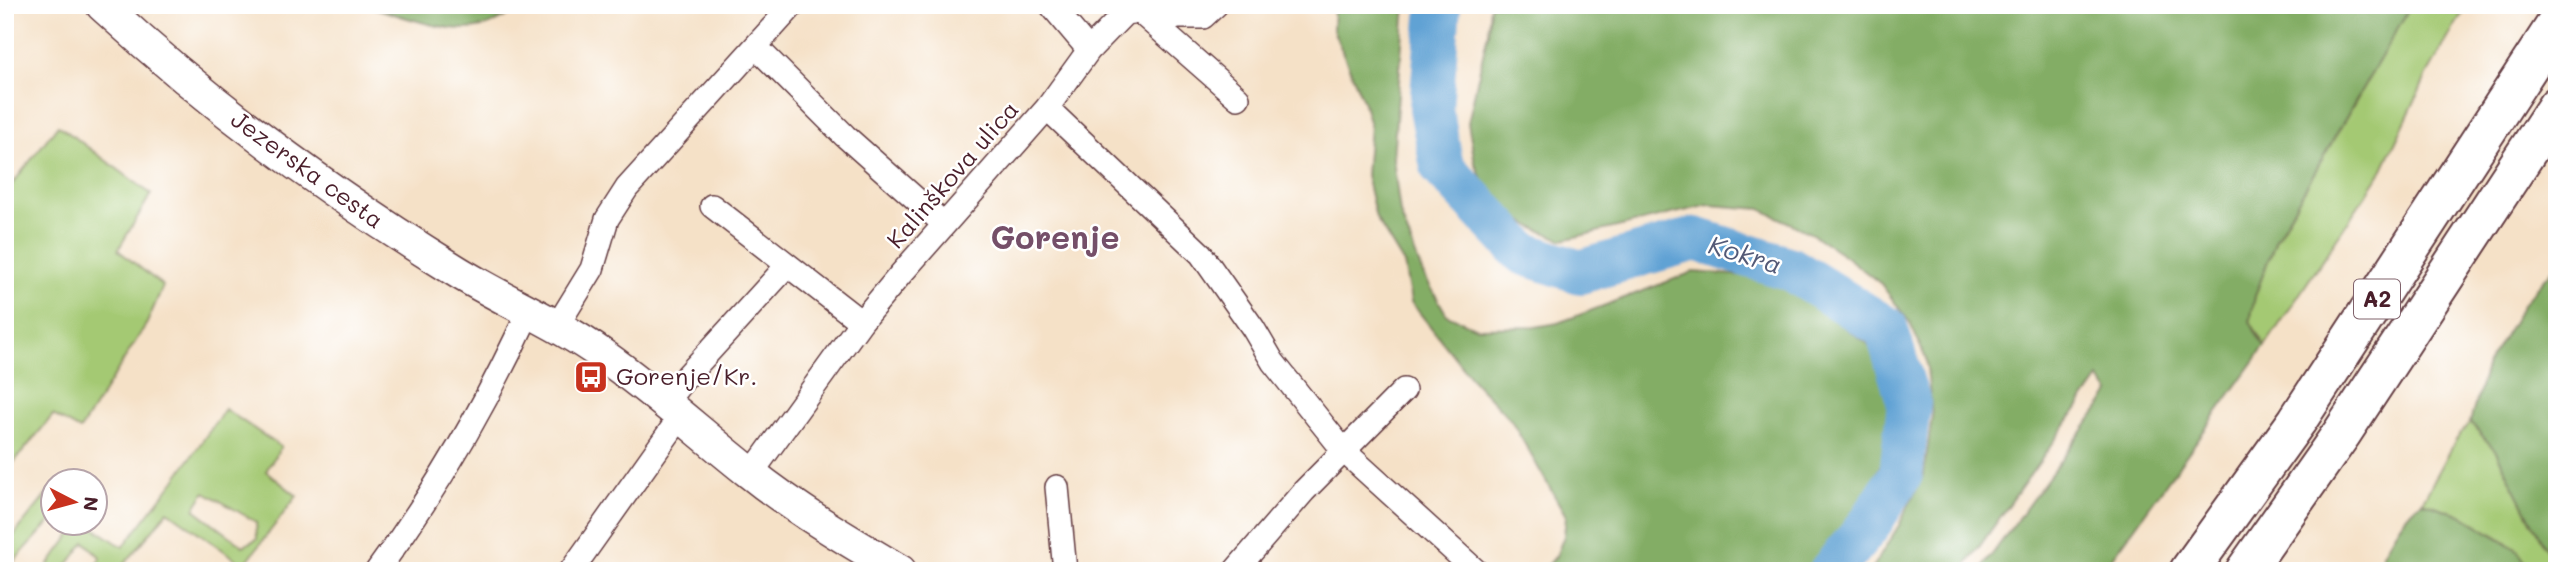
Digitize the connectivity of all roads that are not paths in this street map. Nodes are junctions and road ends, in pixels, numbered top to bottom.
1 (102, 5) edge
2 (793, 5) edge
3 (1051, 5) edge
4 (1216, 5) edge
5 (1153, 23) junction
6 (2557, 23) edge
7 (756, 47) junction
8 (1089, 50) junction
9 (1238, 98) dead end
10 (2557, 106) edge
11 (1047, 108) junction
12 (712, 206) dead end
13 (944, 224) junction
14 (787, 266) junction
15 (529, 311) junction
16 (861, 322) junction
17 (557, 326) junction
18 (1404, 390) dead end
19 (673, 410) junction
20 (1345, 451) junction
21 (751, 474) junction
22 (1057, 487) dead end
23 (1465, 567) edge
24 (896, 570) edge
25 (377, 571) edge
26 (570, 571) edge
27 (1065, 571) edge
28 (1235, 571) edge
29 (2189, 571) edge
30 (2245, 571) edge

1 - 15 street, Jezerska cesta
2 - 7 street
3 - 8 street
4 - 5 street
5 - 8 street
5 - 9 street
6 - 29 highway, A2
7 - 13 street
7 - 17 street
8 - 11 street
10 - 30 highway, A2
11 - 13 street, Kalinškova ulica
11 - 20 street, Kalinškova ulica
12 - 14 street
13 - 16 street, Kalinškova ulica
14 - 16 street
14 - 19 street
15 - 17 street, Jezerska cesta
15 - 25 street
16 - 21 street, Kalinškova ulica
17 - 19 street, Jezerska cesta
18 - 20 street
19 - 21 street, Jezerska cesta
19 - 26 street
20 - 23 street, Kalinškova ulica
20 - 28 street
21 - 24 street, Jezerska cesta
22 - 27 street

